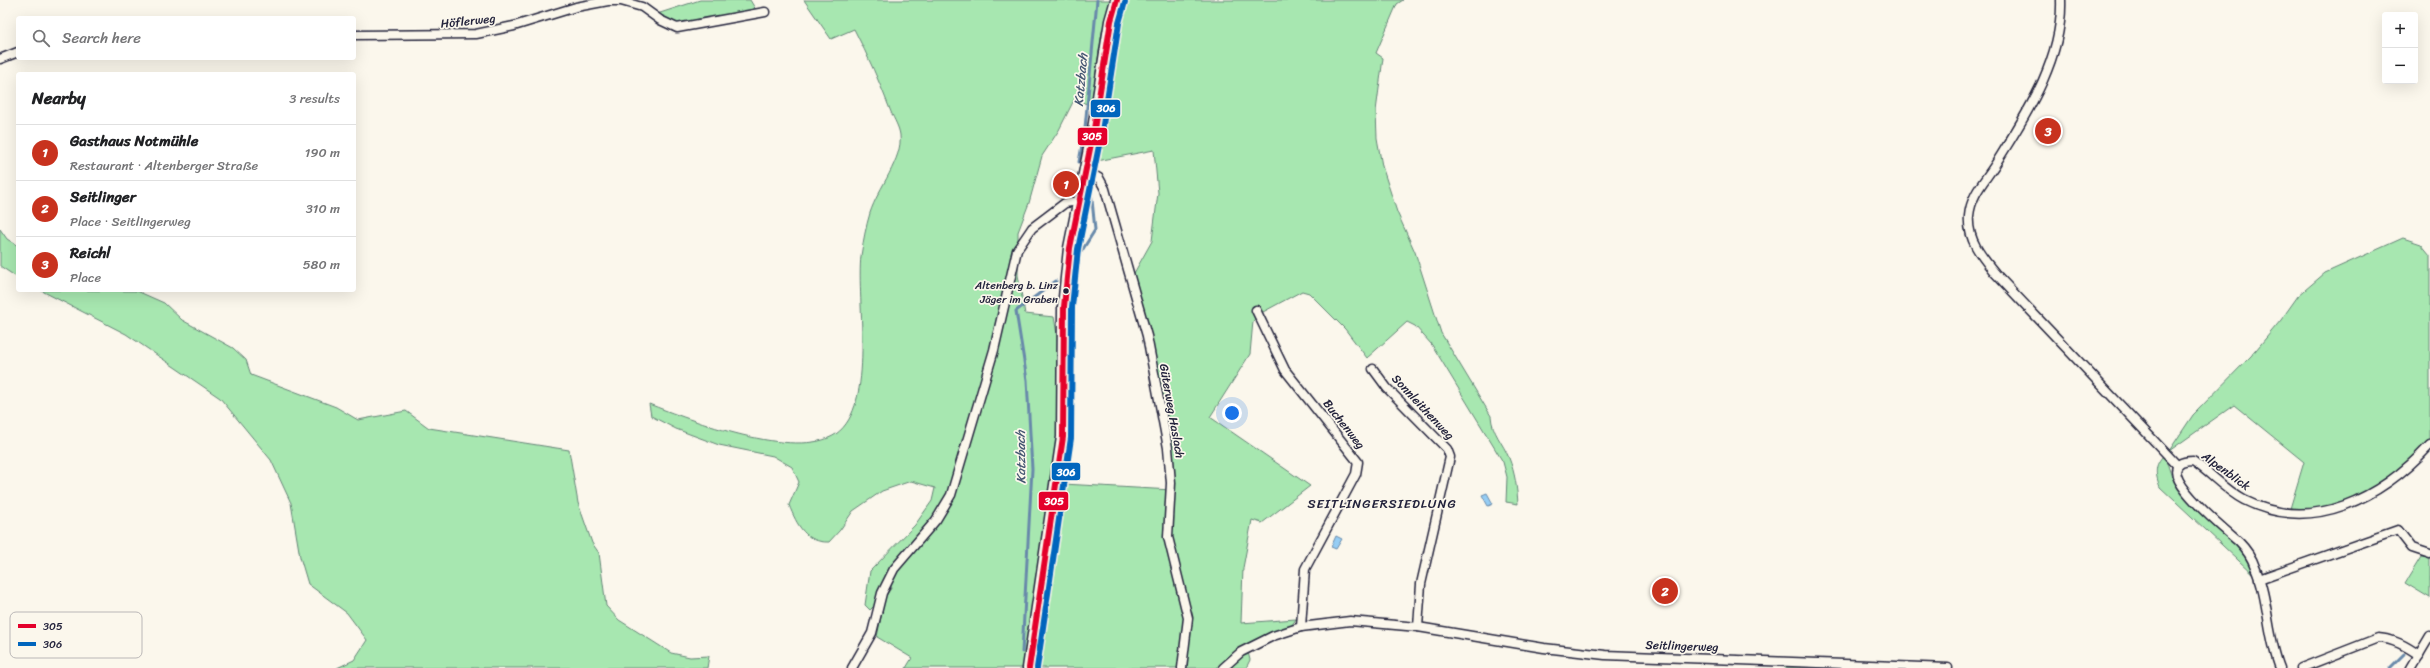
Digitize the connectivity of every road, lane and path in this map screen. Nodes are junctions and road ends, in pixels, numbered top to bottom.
1 (1117, 0) edge
2 (2061, 0) edge
3 (765, 12) dead end
4 (356, 35) edge
5 (16, 53) edge
6 (0, 59) edge
7 (1085, 170) junction
8 (1078, 201) junction
9 (1256, 310) dead end
10 (1373, 369) dead end
11 (2430, 445) edge
12 (2178, 466) junction
13 (2430, 554) edge
14 (2259, 578) junction
15 (1301, 627) junction
16 (1418, 628) junction
17 (2430, 636) edge
18 (2420, 655) junction
19 (852, 668) edge
20 (1029, 668) edge
21 (1182, 668) edge
22 (1224, 668) edge
23 (1948, 668) edge
24 (2280, 668) edge
25 (2301, 668) edge
26 (2411, 668) edge

1 - 7 street
2 - 12 street
3 - 4 street, Höflerweg
5 - 6 street
7 - 8 street
7 - 21 street, Güterweg Haslach
8 - 19 street
8 - 20 street
9 - 15 street, Buchenweg
10 - 16 street, Sonnleithenweg
11 - 12 street, Alpenblick
12 - 14 street
13 - 14 street
14 - 24 street
15 - 16 street
15 - 22 street
16 - 23 street, Seitlingerweg
17 - 18 street
18 - 25 street
18 - 26 street

